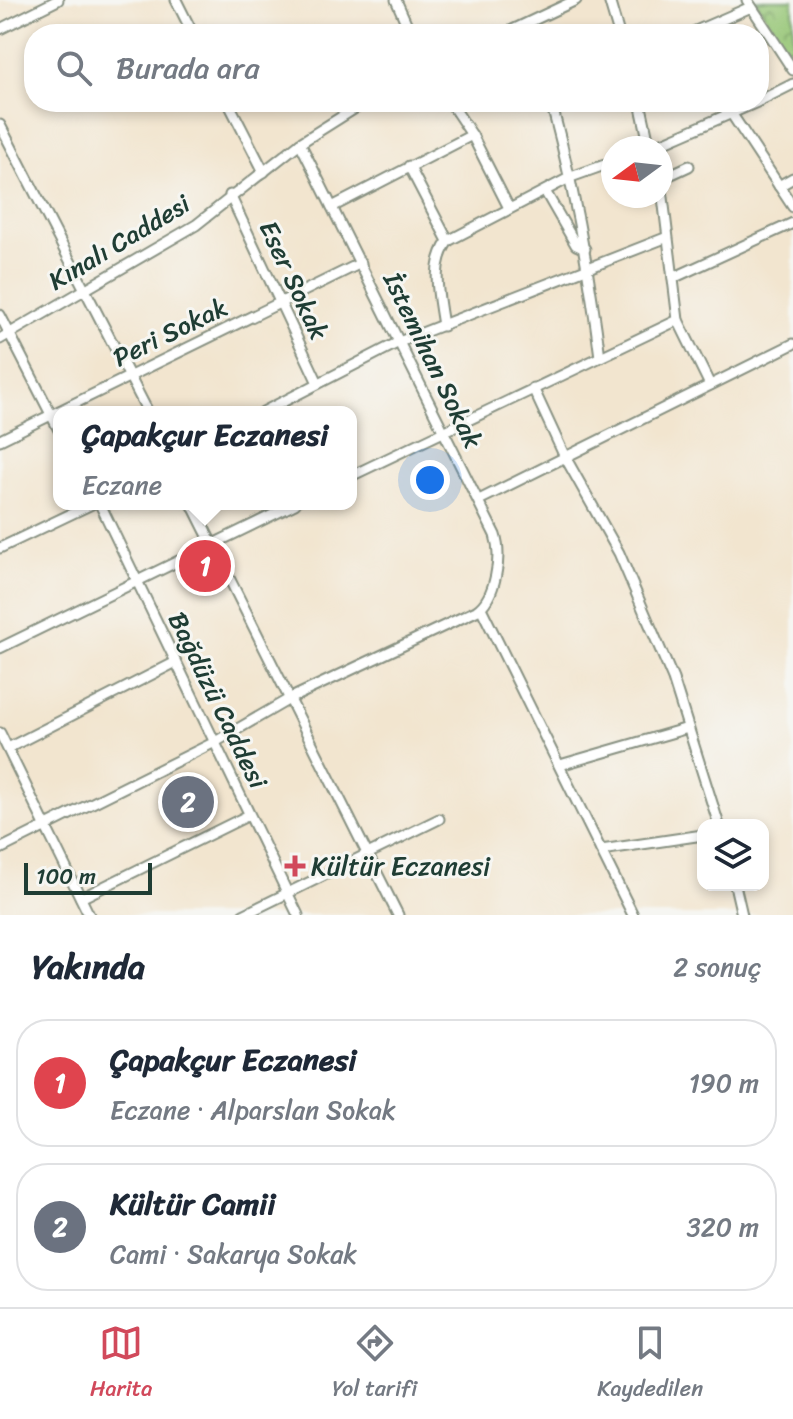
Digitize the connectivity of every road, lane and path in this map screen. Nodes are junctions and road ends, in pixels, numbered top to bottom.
1 (58, 0) edge
2 (176, 0) edge
3 (396, 0) edge
4 (576, 0) edge
5 (609, 0) edge
6 (749, 4) edge
7 (530, 23) edge
8 (188, 24) edge
9 (407, 24) edge
10 (616, 24) edge
11 (709, 24) edge
12 (762, 24) edge
13 (0, 29) edge
14 (769, 34) edge
15 (793, 70) edge
16 (793, 84) edge
17 (769, 96) edge
18 (233, 112) edge
19 (349, 112) edge
20 (457, 112) edge
21 (554, 112) edge
22 (642, 112) edge
23 (731, 113) joint
24 (0, 125) edge
25 (472, 135) junction
26 (648, 136) edge
27 (673, 138) edge
28 (300, 143) junction
29 (409, 166) junction
30 (601, 166) edge
31 (689, 166) dead end
32 (264, 172) junction
33 (673, 174) edge
34 (571, 177) junction
35 (793, 178) edge
36 (779, 186) junction
37 (545, 191) junction
38 (230, 195) junction
39 (332, 207) junction
40 (793, 207) edge
41 (509, 208) junction
42 (663, 208) edge
43 (793, 223) edge
44 (665, 238) junction
45 (448, 241) junction
46 (585, 249) junction
47 (361, 263) junction
48 (589, 266) junction
49 (673, 278) junction
50 (83, 290) junction
51 (281, 301) junction
52 (0, 315) edge
53 (678, 320) junction
54 (443, 326) junction
55 (10, 333) junction
56 (0, 339) edge
57 (399, 342) junction
58 (793, 344) edge
59 (600, 357) junction
60 (130, 376) junction
61 (318, 383) junction
62 (710, 385) junction
63 (533, 388) junction
64 (71, 406) edge
65 (145, 406) edge
66 (274, 406) edge
67 (51, 416) junction
68 (53, 420) edge
69 (443, 431) junction
70 (0, 440) edge
71 (564, 455) junction
72 (357, 473) edge
73 (479, 500) junction
74 (79, 510) edge
75 (103, 510) edge
76 (195, 510) edge
77 (283, 510) edge
78 (212, 545) junction
79 (0, 548) edge
80 (135, 581) junction
81 (483, 605) junction
82 (0, 648) edge
83 (176, 662) junction
84 (291, 698) junction
85 (688, 728) junction
86 (0, 733) edge
87 (217, 741) junction
88 (8, 748) junction
89 (560, 765) junction
90 (249, 815) junction
91 (439, 819) dead end
92 (717, 819) edge
93 (46, 827) junction
94 (697, 836) edge
95 (0, 849) edge
96 (601, 850) junction
97 (367, 854) junction
98 (736, 891) edge
99 (288, 893) junction
100 (81, 898) junction
101 (89, 915) edge
102 (243, 915) edge
103 (298, 915) edge
104 (398, 915) edge
105 (633, 915) edge
106 (742, 915) edge

1 - 13 street
2 - 8 street
3 - 9 street
4 - 7 street
5 - 10 street
6 - 11 street
6 - 12 street
14 - 15 street
16 - 17 street
18 - 32 street
19 - 28 street, Kınalı Caddesi
20 - 25 street
21 - 34 street
22 - 26 street
23 - 27 street
23 - 36 street
24 - 50 street
25 - 29 street
25 - 41 street
28 - 32 street, Kınalı Caddesi
28 - 39 street, İstemihan Sokak
29 - 39 street
29 - 45 street
30 - 34 street
31 - 33 street
32 - 38 street, Kınalı Caddesi
34 - 37 street
34 - 46 street
35 - 36 street
36 - 40 street
37 - 41 street
37 - 46 street
38 - 50 street, Kınalı Caddesi
38 - 51 street, Eser Sokak
39 - 47 street, İstemihan Sokak
41 - 45 street
42 - 44 street
43 - 49 street
44 - 48 street
44 - 49 street
45 - 54 street
46 - 48 street
47 - 51 street, Peri Sokak
47 - 57 street, İstemihan Sokak
48 - 54 street
48 - 59 street
49 - 53 street
50 - 55 street, Kınalı Caddesi
50 - 60 street
51 - 60 street, Peri Sokak
51 - 61 street, Eser Sokak
52 - 55 street
53 - 59 street
53 - 62 street
54 - 57 street
55 - 56 street, Kınalı Caddesi
55 - 67 street
57 - 61 street
57 - 69 street, İstemihan Sokak
58 - 62 street
59 - 63 street
60 - 64 street, Peri Sokak
60 - 65 street
61 - 66 street
62 - 71 street
63 - 69 street
63 - 71 street
67 - 68 street
67 - 70 street, Peri Sokak
69 - 72 street
69 - 73 street, İstemihan Sokak
71 - 73 street
71 - 85 street
73 - 81 street, İstemihan Sokak
74 - 79 street
75 - 80 street, Bağdüzü Caddesi
76 - 78 street
77 - 78 street
78 - 80 street
78 - 84 street
80 - 82 street
80 - 83 street, Bağdüzü Caddesi
81 - 84 street
81 - 89 street
83 - 87 street, Bağdüzü Caddesi
83 - 88 street
84 - 87 street
84 - 97 street
85 - 89 street
85 - 92 street
86 - 88 street
87 - 90 street, Bağdüzü Caddesi
87 - 93 street
88 - 93 street
89 - 96 street
90 - 99 street, Bağdüzü Caddesi
90 - 100 street
91 - 97 street
93 - 95 street
93 - 100 street
94 - 96 street
96 - 105 street
97 - 99 street
97 - 104 street
98 - 106 street
99 - 102 street
99 - 103 street, Bağdüzü Caddesi
100 - 101 street

